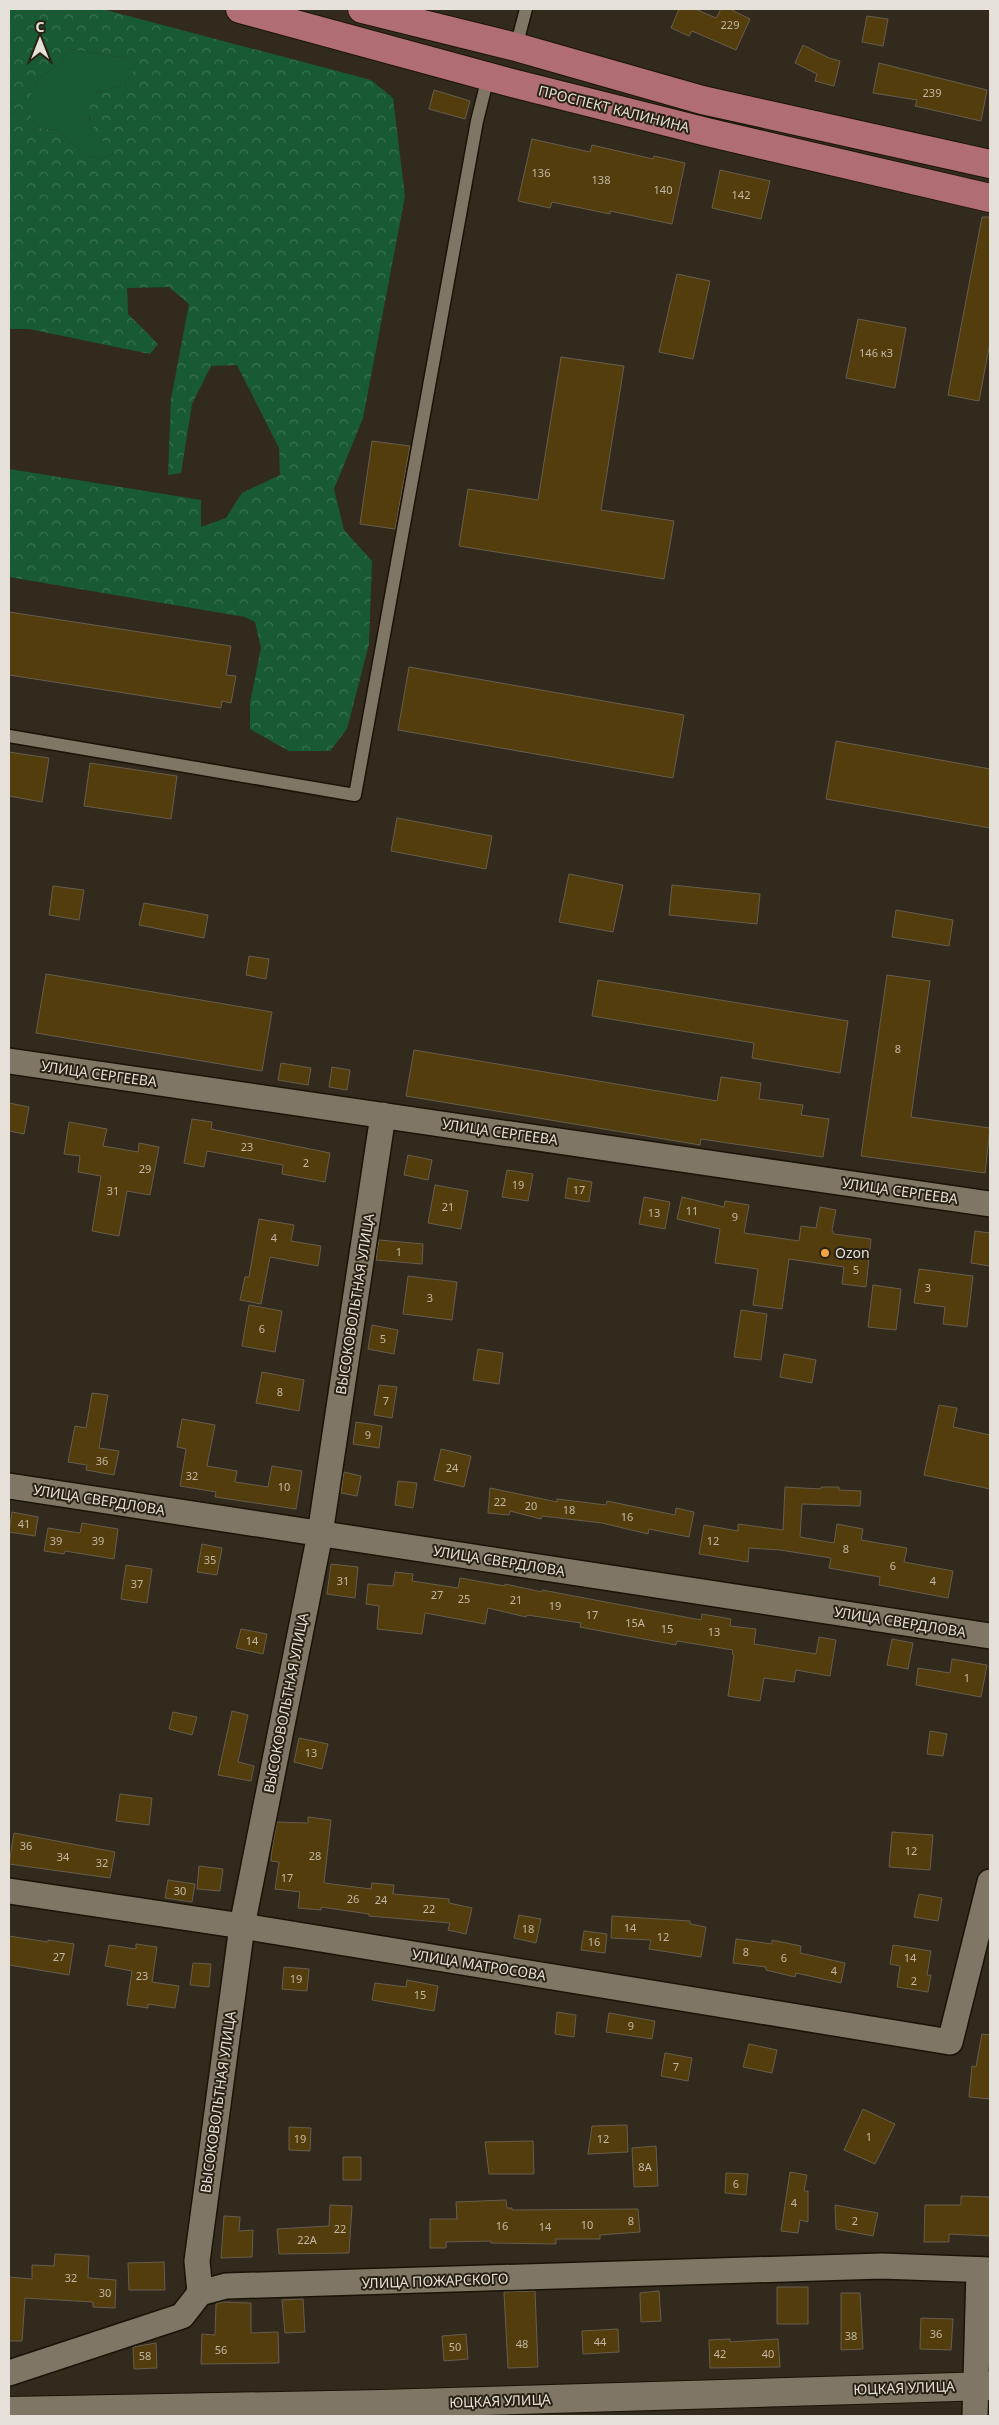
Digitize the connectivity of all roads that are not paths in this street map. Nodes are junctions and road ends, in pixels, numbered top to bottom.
1 (240, 9) edge
2 (362, 9) edge
3 (526, 9) edge
4 (516, 47) junction
5 (488, 77) junction
6 (990, 164) edge
7 (990, 198) edge
8 (9, 736) edge
9 (9, 1061) edge
10 (383, 1115) junction
11 (990, 1204) edge
12 (9, 1486) edge
13 (320, 1534) junction
14 (990, 1636) edge
15 (990, 1882) edge
16 (9, 1891) edge
17 (242, 1926) junction
18 (985, 2270) edge
19 (200, 2292) junction
20 (9, 2373) edge
21 (983, 2386) edge
22 (9, 2410) edge
23 (381, 2410) edge
24 (974, 2416) edge

1 - 5 main road, ПРОСПЕКТ КАЛИНИНА
2 - 4 main road
3 - 4 lane
4 - 6 main road
5 - 7 main road, ПРОСПЕКТ КАЛИНИНА
5 - 8 lane
9 - 10 street, УЛИЦА СЕРГЕЕВА
10 - 11 street, УЛИЦА СЕРГЕЕВА
10 - 13 street, ВЫСОКОВОЛЬТНАЯ УЛИЦА
12 - 13 street, УЛИЦА СВЕРДЛОВА
13 - 14 street, УЛИЦА СВЕРДЛОВА
13 - 17 street, ВЫСОКОВОЛЬТНАЯ УЛИЦА
15 - 17 street, УЛИЦА МАТРОСОВА
16 - 17 street, УЛИЦА МАТРОСОВА
17 - 19 street, ВЫСОКОВОЛЬТНАЯ УЛИЦА
18 - 19 street, УЛИЦА ПОЖАРСКОГО
18 - 21 street
19 - 20 street
21 - 23 main road, ЮЦКАЯ УЛИЦА
21 - 24 street
22 - 23 main road, ЮЦКАЯ УЛИЦА

